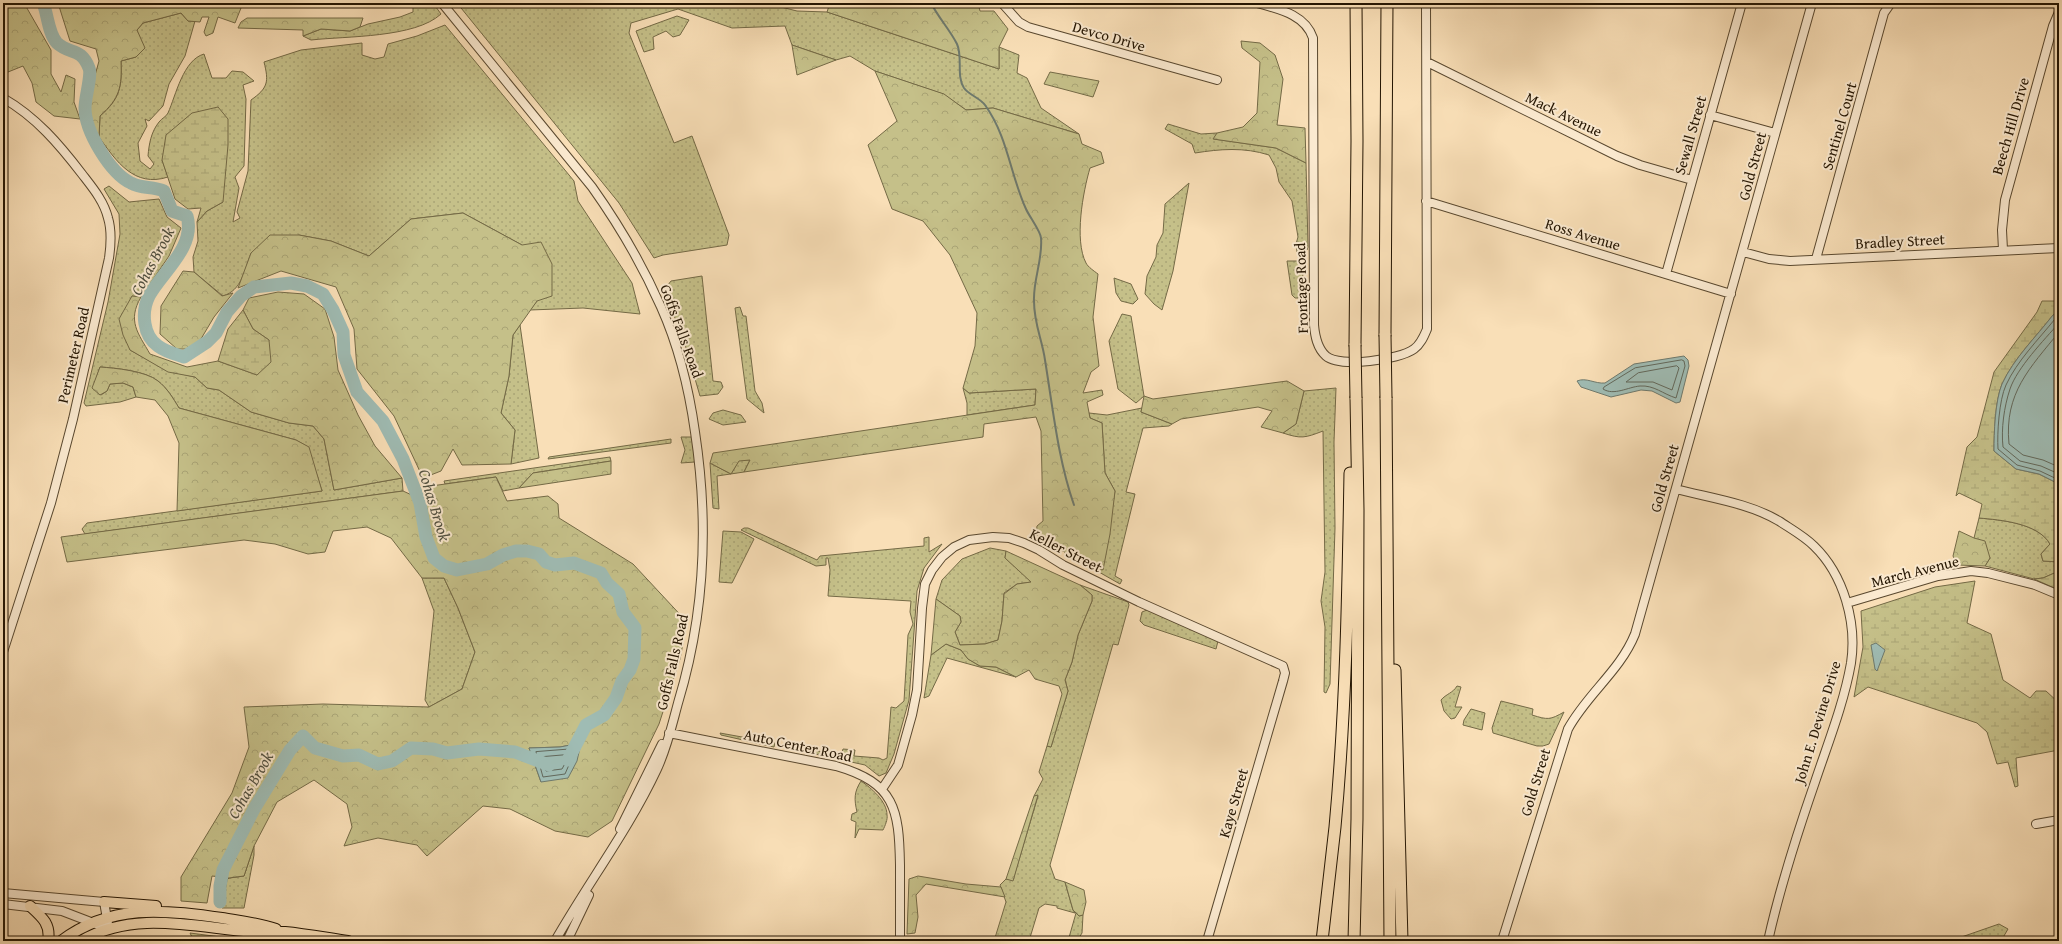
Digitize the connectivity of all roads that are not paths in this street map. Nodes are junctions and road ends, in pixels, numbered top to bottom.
1 (442, 3) edge
2 (1257, 3) edge
3 (1356, 3) edge
4 (1387, 3) edge
5 (1426, 3) edge
6 (1742, 3) edge
7 (1812, 3) edge
8 (1892, 3) edge
9 (1002, 4) edge
10 (1278, 6) edge
11 (2059, 12) edge
12 (1427, 62) junction
13 (1217, 80) dead end
14 (3, 98) edge
15 (1710, 115) junction
16 (1776, 133) junction
17 (1692, 180) junction
18 (1426, 201) junction
19 (2059, 248) edge
20 (2003, 250) junction
21 (1742, 252) junction
22 (1816, 260) junction
23 (1666, 274) junction
24 (1731, 294) junction
25 (1356, 420) junction
26 (1676, 489) junction
27 (1387, 581) junction
28 (2059, 595) edge
29 (1847, 603) junction
30 (3, 652) edge
31 (1285, 673) joint
32 (669, 733) junction
33 (882, 789) junction
34 (2059, 820) edge
35 (2036, 824) dead end
36 (600, 869) junction
37 (3, 893) edge
38 (104, 902) junction
39 (3, 904) edge
40 (30, 906) junction
41 (177, 911) junction
42 (106, 916) junction
43 (92, 923) junction
44 (109, 929) junction
45 (283, 932) junction
46 (48, 941) edge
47 (61, 941) edge
48 (81, 941) edge
49 (348, 941) edge
50 (555, 941) edge
51 (568, 941) edge
52 (900, 941) edge
53 (1207, 941) edge
54 (1322, 941) edge
55 (1354, 941) edge
56 (1390, 941) edge
57 (1402, 941) edge
58 (1502, 941) edge
59 (1768, 941) edge

1 - 32 street, Goffs Falls Road
2 - 10 street, Frontage Road
3 - 25 highway, bridge
4 - 27 highway, bridge
5 - 12 street, Frontage Road
6 - 15 street, Sewall Street
7 - 16 street, Gold Street
8 - 22 street, Sentinel Court
9 - 13 street, Devco Drive
10 - 18 street, Frontage Road
11 - 20 street, Beech Hill Drive
12 - 17 street, Mack Avenue
12 - 18 street, Frontage Road
14 - 30 street, Perimeter Road
15 - 16 street
15 - 17 street, Sewall Street
16 - 21 street, Gold Street
17 - 23 street, Sewall Street
18 - 23 street, Ross Avenue
19 - 20 street, Bradley Street
20 - 22 street, Bradley Street
21 - 22 street, Bradley Street
21 - 24 street, Gold Street
23 - 24 street, Ross Avenue
24 - 26 street, Gold Street
25 - 54 highway
25 - 55 highway
26 - 29 street, John E. Devine Drive
26 - 58 street, Gold Street
27 - 56 highway
27 - 57 highway
28 - 29 street, March Avenue
29 - 59 street, John E. Devine Drive
31 - 33 street, Keller Street
31 - 53 street, Kaye Street
32 - 33 street, Auto Center Road
32 - 36 street, Goffs Falls Road
33 - 52 street, Auto Center Road
34 - 35 street
36 - 50 street, Goffs Falls Road
36 - 51 street, Goffs Falls Road
37 - 38 street
38 - 41 main road
38 - 42 street
39 - 40 street
40 - 43 street
40 - 46 main road
41 - 42 main road
41 - 45 main road
42 - 43 main road
42 - 44 street
43 - 44 street
43 - 47 main road
44 - 45 main road
44 - 48 main road
45 - 49 main road

